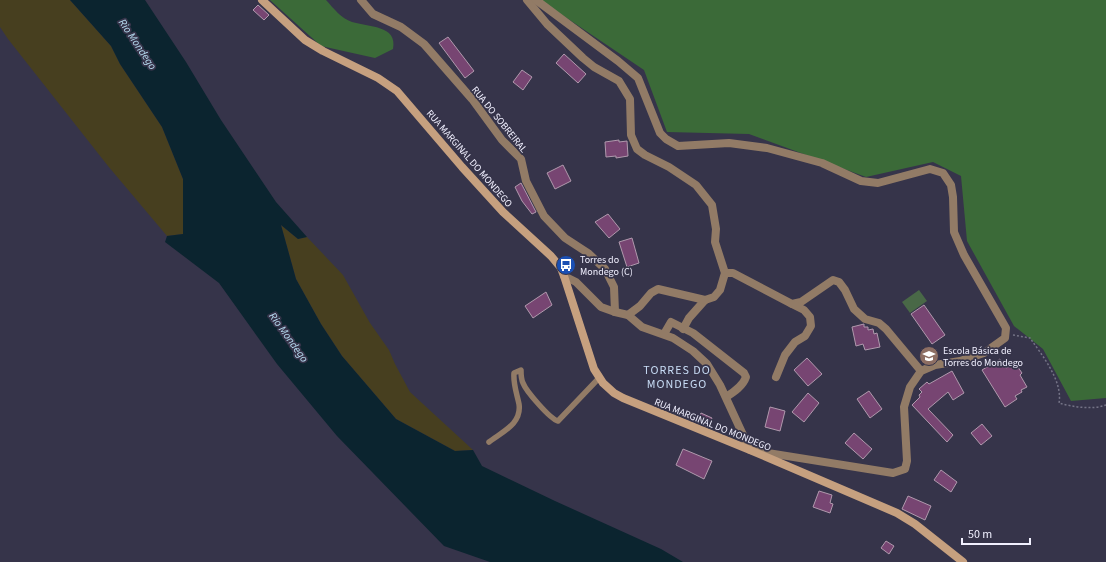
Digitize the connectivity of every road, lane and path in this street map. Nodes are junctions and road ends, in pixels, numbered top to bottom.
1 (262, 0) edge
2 (361, 0) edge
3 (527, 0) edge
4 (536, 0) edge
5 (725, 273) junction
6 (564, 276) junction
7 (705, 300) junction
8 (792, 304) junction
9 (615, 312) junction
10 (628, 315) junction
11 (684, 329) junction
12 (664, 334) junction
13 (1006, 334) junction
14 (921, 371) junction
15 (776, 377) dead end
16 (599, 378) junction
17 (726, 397) junction
18 (1106, 405) edge
19 (489, 442) dead end
20 (750, 450) junction
21 (961, 561) edge

1 - 6 main road, RUA MARGINAL DO MONDEGO
2 - 9 street, RUA DO SOBREIRAL
3 - 5 street
4 - 13 street
5 - 7 street
5 - 8 street
6 - 9 street
6 - 16 main road, RUA MARGINAL DO MONDEGO
7 - 10 street
7 - 11 street
8 - 14 street
8 - 15 street
9 - 10 street
10 - 12 street
11 - 12 street
11 - 17 street
12 - 17 street
13 - 14 street
13 - 18 path
14 - 20 street
16 - 19 lane
16 - 20 main road, RUA MARGINAL DO MONDEGO
17 - 20 street
20 - 21 main road, RUA MARGINAL DO MONDEGO

